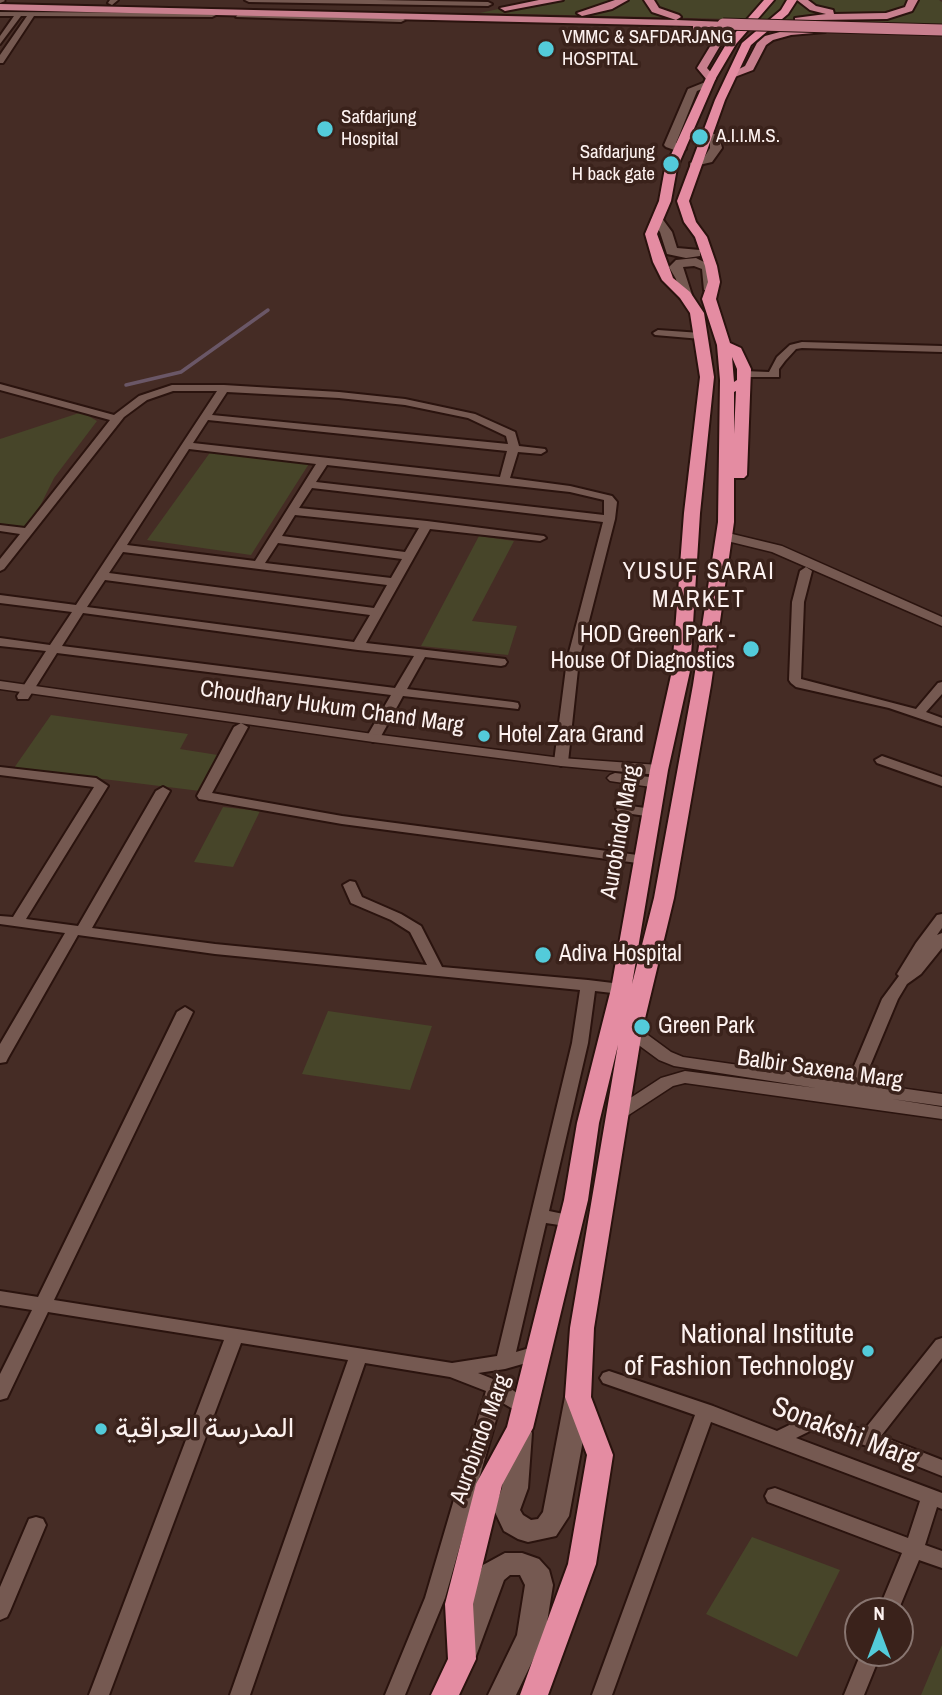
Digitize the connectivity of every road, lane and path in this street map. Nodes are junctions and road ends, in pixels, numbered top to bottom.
1 (249, 0) edge
2 (269, 0) edge
3 (558, 0) edge
4 (623, 0) edge
5 (638, 0) edge
6 (649, 0) edge
7 (759, 0) edge
8 (769, 0) edge
9 (792, 0) edge
10 (802, 0) edge
11 (901, 0) edge
12 (913, 0) edge
13 (0, 1) edge
14 (113, 2) edge
15 (488, 4) dead end
16 (539, 4) junction
17 (0, 10) edge
18 (19, 11) junction
19 (759, 13) junction
20 (31, 15) junction
21 (556, 15) junction
22 (462, 17) junction
23 (401, 20) dead end
24 (684, 20) junction
25 (942, 29) edge
26 (0, 42) edge
27 (747, 43) junction
28 (0, 61) edge
29 (732, 75) junction
30 (709, 81) junction
31 (707, 134) joint
32 (680, 149) joint
33 (694, 165) joint
34 (657, 220) junction
35 (690, 222) junction
36 (685, 295) junction
37 (709, 299) junction
38 (658, 333) dead end
39 (701, 337) junction
40 (724, 345) junction
41 (942, 349) edge
42 (744, 375) junction
43 (0, 387) edge
44 (224, 388) junction
45 (727, 392) junction
46 (205, 417) junction
47 (117, 419) junction
48 (187, 446) junction
49 (514, 446) junction
50 (541, 451) dead end
51 (324, 460) junction
52 (504, 481) junction
53 (309, 484) junction
54 (292, 511) junction
55 (726, 515) junction
56 (609, 519) junction
57 (427, 524) junction
58 (0, 528) edge
59 (27, 532) junction
60 (724, 537) junction
61 (540, 538) dead end
62 (275, 539) junction
63 (752, 543) junction
64 (120, 548) junction
65 (409, 556) junction
66 (2, 562) edge
67 (258, 565) junction
68 (806, 571) junction
69 (102, 576) junction
70 (394, 582) junction
71 (0, 599) edge
72 (80, 609) junction
73 (377, 612) junction
74 (942, 622) edge
75 (942, 630) edge
76 (0, 642) edge
77 (358, 646) junction
78 (54, 650) junction
79 (421, 654) junction
80 (500, 662) dead end
81 (0, 685) edge
82 (942, 686) edge
83 (399, 692) junction
84 (0, 693) edge
85 (25, 693) junction
86 (513, 706) dead end
87 (918, 714) junction
88 (942, 722) edge
89 (241, 727) junction
90 (373, 738) junction
91 (882, 760) dead end
92 (561, 762) junction
93 (0, 771) edge
94 (658, 777) junction
95 (942, 782) edge
96 (163, 791) dead end
97 (623, 809) dead end
98 (653, 813) junction
99 (645, 860) junction
100 (350, 885) dead end
101 (942, 918) edge
102 (0, 920) edge
103 (17, 922) junction
104 (78, 930) junction
105 (942, 938) edge
106 (438, 971) junction
107 (901, 981) junction
108 (588, 985) junction
109 (621, 989) junction
110 (185, 1012) dead end
111 (631, 1031) junction
112 (0, 1058) edge
113 (701, 1072) junction
114 (850, 1092) junction
115 (942, 1100) edge
116 (942, 1113) edge
117 (618, 1114) junction
118 (561, 1126) junction
119 (587, 1130) junction
120 (539, 1216) junction
121 (572, 1221) junction
122 (0, 1298) edge
123 (44, 1305) junction
124 (235, 1335) junction
125 (942, 1345) edge
126 (540, 1352) junction
127 (359, 1355) junction
128 (505, 1362) junction
129 (453, 1370) junction
130 (608, 1377) dead end
131 (496, 1388) junction
132 (0, 1393) edge
133 (578, 1397) junction
134 (706, 1411) junction
135 (522, 1419) junction
136 (778, 1438) junction
137 (868, 1439) junction
138 (942, 1468) edge
139 (775, 1496) dead end
140 (937, 1499) edge
141 (36, 1525) dead end
142 (914, 1549) junction
143 (942, 1560) edge
144 (894, 1597) edge
145 (0, 1611) edge
146 (462, 1659) junction
147 (865, 1667) edge
148 (99, 1695) edge
149 (240, 1695) edge
150 (396, 1695) edge
151 (445, 1695) edge
152 (502, 1695) edge
153 (534, 1695) edge
154 (602, 1695) edge
155 (854, 1695) edge

1 - 2 street
2 - 15 street
3 - 16 main road
4 - 21 main road
5 - 24 main road
6 - 24 main road
7 - 19 main road
8 - 19 highway
9 - 27 highway
10 - 11 main road
12 - 27 main road
13 - 14 main road
14 - 16 main road
16 - 21 main road
17 - 18 main road
18 - 20 street
18 - 22 main road
18 - 26 street
19 - 30 highway
20 - 23 street
20 - 28 street
21 - 22 main road
22 - 24 main road
22 - 30 main road
24 - 25 main road, bridge
25 - 29 main road
27 - 29 highway
29 - 31 highway
30 - 32 main road
31 - 33 main road
32 - 34 highway, Aurobindo Marg
33 - 35 highway
34 - 35 main road
34 - 36 highway, Aurobindo Marg
35 - 37 highway
36 - 37 main road
36 - 39 highway, Aurobindo Marg
37 - 40 highway
38 - 39 street
39 - 94 highway, Aurobindo Marg
40 - 42 highway
40 - 45 highway
41 - 42 street
42 - 45 highway
42 - 55 highway
43 - 47 street
44 - 46 street
44 - 47 street
44 - 49 street
45 - 55 highway
46 - 48 street
46 - 49 street
47 - 59 street
48 - 51 street
48 - 64 street
49 - 50 street
49 - 52 street
51 - 52 street
51 - 53 street
52 - 56 street
53 - 54 street
53 - 56 street
54 - 57 street
54 - 62 street
55 - 60 highway
56 - 92 street
57 - 61 street
57 - 65 street
58 - 59 street
59 - 66 street
60 - 63 street
60 - 111 highway
62 - 65 street
62 - 67 street
63 - 68 street
63 - 74 street
64 - 67 street
64 - 69 street
65 - 70 street
67 - 70 street
68 - 75 street
68 - 87 street
69 - 72 street
69 - 73 street
70 - 73 street
71 - 72 street
72 - 77 street
72 - 78 street
73 - 77 street
76 - 78 street
77 - 79 street
78 - 83 street
78 - 85 street
79 - 80 street
79 - 83 street
81 - 85 street, Choudhary Hukum Chand Marg
82 - 87 street
83 - 86 street
83 - 90 street
84 - 85 street, Choudhary Hukum Chand Marg
85 - 89 street, Choudhary Hukum Chand Marg
85 - 90 street, Choudhary Hukum Chand Marg
87 - 88 street
89 - 94 street, Choudhary Hukum Chand Marg
89 - 99 street
90 - 92 street, Choudhary Hukum Chand Marg
91 - 95 street
92 - 94 street, Choudhary Hukum Chand Marg
93 - 103 street
94 - 98 highway, Aurobindo Marg
96 - 104 street
97 - 98 street
98 - 99 highway, Aurobindo Marg
99 - 109 highway, Aurobindo Marg
100 - 106 street
101 - 107 street
102 - 103 street
103 - 104 street
104 - 106 street
104 - 112 street
105 - 107 street
106 - 108 street
107 - 114 street
108 - 109 street
108 - 118 street
109 - 119 highway, Aurobindo Marg
110 - 123 street
111 - 113 street, Balbir Saxena Marg
111 - 117 highway
113 - 114 street, Balbir Saxena Marg
113 - 117 street, Balbir Saxena Marg
114 - 115 street, Balbir Saxena Marg
114 - 116 street, Balbir Saxena Marg
117 - 133 highway
118 - 119 street
118 - 120 street
119 - 121 highway, Aurobindo Marg
120 - 121 street
120 - 128 street
121 - 126 highway, Aurobindo Marg
122 - 123 street
123 - 124 street
123 - 132 street
124 - 127 street
124 - 148 street
125 - 137 street
126 - 128 street
126 - 135 highway, Aurobindo Marg
127 - 129 street
127 - 149 street
128 - 129 street
129 - 131 street
130 - 134 street, Sonakshi Marg
131 - 135 street
131 - 150 street
133 - 135 main road
133 - 153 highway
134 - 136 street, Sonakshi Marg
134 - 154 street
135 - 146 highway, Aurobindo Marg
136 - 137 street
136 - 140 street, Sonakshi Marg
137 - 138 street
139 - 142 street
140 - 142 street
141 - 145 street
142 - 143 street
142 - 144 street
146 - 151 highway, Aurobindo Marg
146 - 152 main road
147 - 155 street

